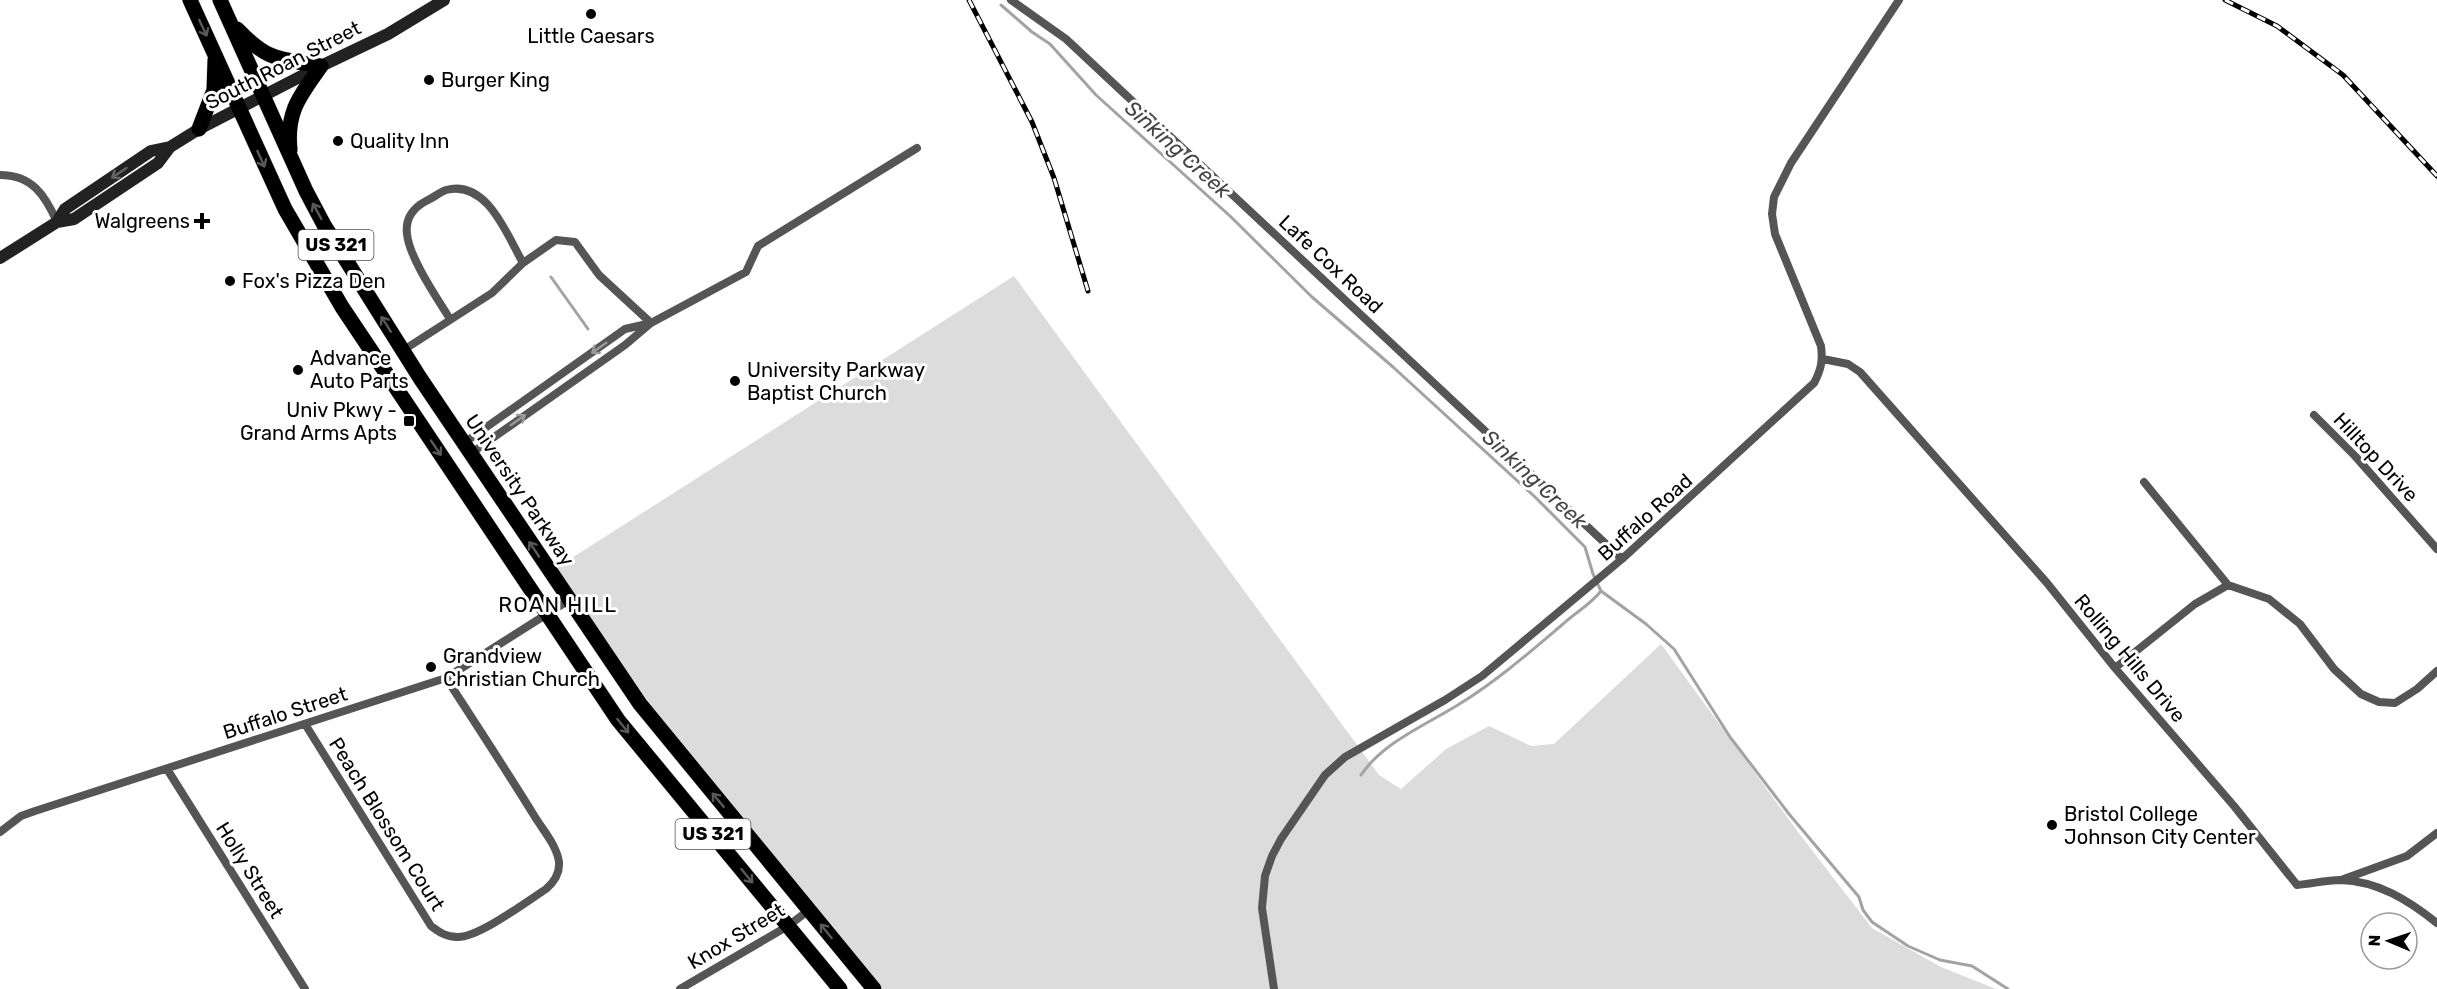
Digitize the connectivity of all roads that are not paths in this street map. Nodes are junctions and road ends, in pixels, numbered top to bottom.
1 (190, 0) edge
2 (220, 0) edge
3 (444, 0) edge
4 (1011, 0) edge
5 (1899, 0) edge
6 (230, 23) junction
7 (215, 54) junction
8 (321, 66) junction
9 (262, 96) junction
10 (239, 109) junction
11 (199, 129) junction
12 (917, 148) dead end
13 (291, 162) junction
14 (0, 174) edge
15 (57, 222) junction
16 (0, 258) edge
17 (523, 263) junction
18 (450, 319) junction
19 (651, 323) junction
20 (402, 351) junction
21 (1822, 359) junction
22 (380, 365) junction
23 (2314, 415) dead end
24 (467, 448) junction
25 (2144, 482) dead end
26 (493, 488) junction
27 (472, 502) junction
28 (2437, 549) edge
29 (1622, 559) junction
30 (2228, 585) junction
31 (569, 600) junction
32 (546, 613) junction
33 (2115, 668) junction
34 (2437, 671) edge
35 (446, 678) junction
36 (305, 724) junction
37 (684, 758) junction
38 (166, 769) junction
39 (664, 775) junction
40 (0, 832) edge
41 (2437, 833) edge
42 (2340, 880) junction
43 (809, 910) junction
44 (2437, 923) edge
45 (788, 926) junction
46 (305, 989) edge
47 (680, 989) edge
48 (840, 989) edge
49 (874, 989) edge
50 (1274, 989) edge

1 -> 7 highway, US 321
2 - 6 highway, University Parkway / US 321
3 - 8 main road, South Roan Street
4 - 29 street, Lafe Cox Road
5 - 21 street
6 - 8 highway
6 - 9 highway, University Parkway / US 321
7 - 10 highway, US 321
7 - 11 highway
8 - 9 main road, South Roan Street
8 - 13 highway
9 - 10 main road, South Roan Street
9 - 13 highway, University Parkway / US 321
10 - 11 main road, South Roan Street
10 -> 22 highway, US 321
11 - 15 main road, South Roan Street
12 - 19 street
20 -> 13 highway, University Parkway / US 321
14 - 15 street
15 - 16 main road, South Roan Street
17 - 18 street
17 - 18 street
17 - 19 street
18 - 20 street
19 - 24 street
20 - 22 highway
20 - 24 highway, University Parkway / US 321
21 - 29 street, Buffalo Road
21 - 33 street, Rolling Hills Drive
22 -> 27 highway, US 321
23 - 28 street, Hilltop Drive
24 - 26 highway, University Parkway / US 321
25 - 30 street
26 - 27 highway
31 -> 26 highway, University Parkway / US 321
27 - 32 highway, US 321
29 - 50 street, Buffalo Road
30 - 33 street
30 - 34 street
31 - 32 street, Buffalo Street
31 - 37 highway, University Parkway / US 321
32 - 35 street, Buffalo Street
32 -> 39 highway, US 321
33 - 42 street, Rolling Hills Drive
35 - 36 street, Buffalo Street
35 - 36 street, Peach Blossom Court
36 - 38 street, Buffalo Street
37 - 39 highway
43 -> 37 highway, University Parkway / US 321
38 - 40 street, Buffalo Street
38 - 46 street, Holly Street
39 -> 45 highway, US 321
41 - 42 street
42 - 44 street, Rolling Hills Drive
43 - 45 street, Knox Street
49 -> 43 highway, University Parkway / US 321
45 - 47 street, Knox Street
45 - 48 highway, US 321

